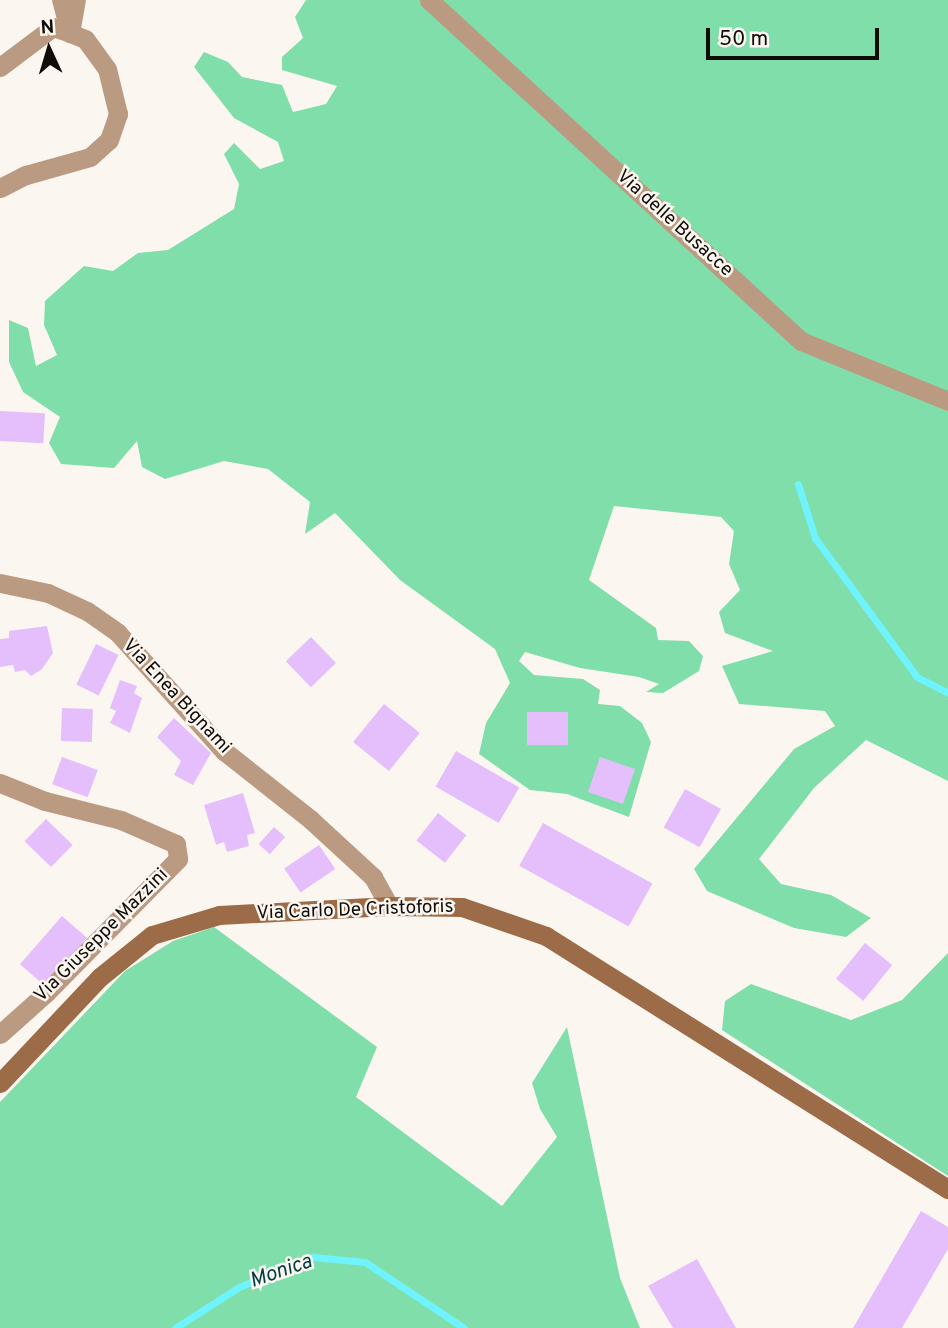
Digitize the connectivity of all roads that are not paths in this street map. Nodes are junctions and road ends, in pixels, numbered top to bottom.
1 (61, 0) edge
2 (76, 0) edge
3 (429, 0) edge
4 (70, 33) junction
5 (0, 67) edge
6 (0, 188) edge
7 (948, 401) edge
8 (0, 583) edge
9 (0, 783) edge
10 (389, 906) junction
11 (0, 1034) edge
12 (0, 1083) edge
13 (948, 1189) edge

1 - 4 street
2 - 4 street
3 - 7 street, Via delle Busacce
4 - 5 street
4 - 6 street
8 - 10 street, Via Enea Bignami
9 - 11 street, Via Giuseppe Mazzini
10 - 12 main road, Via Carlo De Cristoforis
10 - 13 main road, Via Carlo De Cristoforis

